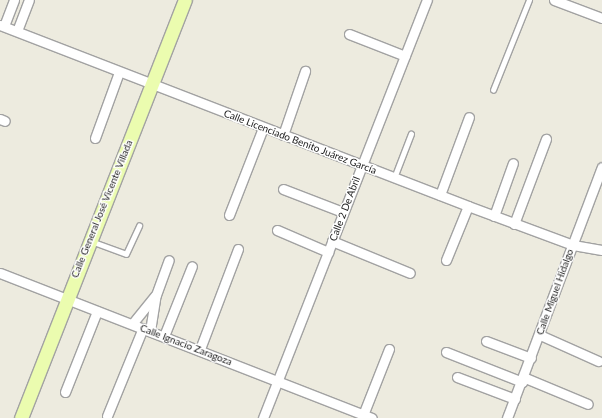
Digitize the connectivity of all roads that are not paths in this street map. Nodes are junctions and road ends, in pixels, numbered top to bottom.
1 (14, 0) edge
2 (29, 0) edge
3 (185, 0) edge
4 (427, 0) edge
5 (529, 0) edge
6 (554, 0) edge
7 (602, 18) edge
8 (2, 26) edge
9 (16, 31) junction
10 (349, 34) dead end
11 (405, 56) junction
12 (305, 71) dead end
13 (119, 72) junction
14 (152, 85) junction
15 (493, 90) dead end
16 (469, 116) dead end
17 (263, 128) junction
18 (411, 134) dead end
19 (284, 135) junction
20 (95, 138) dead end
21 (546, 139) dead end
22 (513, 163) dead end
23 (362, 165) junction
24 (602, 166) edge
25 (394, 178) junction
26 (283, 189) dead end
27 (440, 196) junction
28 (468, 206) junction
29 (343, 212) junction
30 (229, 215) dead end
31 (494, 216) junction
32 (514, 224) junction
33 (139, 226) dead end
34 (277, 230) dead end
35 (90, 240) junction
36 (332, 241) junction
37 (573, 245) junction
38 (238, 249) dead end
39 (602, 250) edge
40 (328, 252) junction
41 (169, 260) dead end
42 (446, 260) dead end
43 (192, 266) dead end
44 (0, 273) edge
45 (410, 274) dead end
46 (156, 295) junction
47 (66, 299) junction
48 (97, 311) junction
49 (132, 324) junction
50 (147, 329) junction
51 (540, 335) junction
52 (164, 336) junction
53 (486, 341) dead end
54 (200, 349) junction
55 (389, 349) dead end
56 (446, 352) dead end
57 (531, 358) junction
58 (598, 361) dead end
59 (457, 377) dead end
60 (278, 380) junction
61 (522, 380) junction
62 (65, 392) dead end
63 (515, 399) junction
64 (588, 404) dead end
65 (107, 416) dead end
66 (368, 416) edge
67 (23, 417) edge
68 (263, 418) edge
69 (507, 418) edge

1 - 8 street
2 - 9 street
3 - 14 main road, Calle General José Vicente Villada
4 - 11 street, Calle 2 De Abril
5 - 15 lane
6 - 7 street
8 - 9 street, Calle Licenciado Benito Juárez García
9 - 13 street, Calle Licenciado Benito Juárez García
10 - 11 street
11 - 23 street, Calle 2 De Abril
12 - 19 street
13 - 14 street, Calle Licenciado Benito Juárez García
13 - 20 street
14 - 17 street, Calle Licenciado Benito Juárez García
14 - 35 main road, Calle General José Vicente Villada
16 - 27 street
17 - 19 street, Calle Licenciado Benito Juárez García
17 - 30 street
18 - 25 lane
19 - 23 street, Calle Licenciado Benito Juárez García
21 - 32 street
22 - 31 street
23 - 25 street, Calle Licenciado Benito Juárez García
23 - 29 street, Calle 2 De Abril
24 - 37 street, Calle Miguel Hidalgo
25 - 27 street, Calle Licenciado Benito Juárez García
26 - 29 street
27 - 28 street, Calle Licenciado Benito Juárez García
28 - 31 street, Calle Licenciado Benito Juárez García
28 - 42 street
29 - 36 street, Calle 2 De Abril
31 - 32 street, Calle Licenciado Benito Juárez García
32 - 37 street, Calle Licenciado Benito Juárez García
33 - 35 lane
34 - 40 street
35 - 47 main road, Calle General José Vicente Villada
36 - 40 street, Calle 2 De Abril
36 - 45 street
37 - 39 street, Calle Licenciado Benito Juárez García
37 - 51 street, Calle Miguel Hidalgo
38 - 54 street
40 - 60 street, Calle 2 De Abril
41 - 46 street
43 - 52 street
44 - 47 street, Calle Ignacio Zaragoza
46 - 49 street
46 - 50 street
47 - 48 street, Calle Ignacio Zaragoza
47 - 67 main road, Calle General José Vicente Villada
48 - 49 street, Calle Ignacio Zaragoza
48 - 62 street
49 - 50 street, Calle Ignacio Zaragoza
50 - 52 street, Calle Ignacio Zaragoza
50 - 65 street
51 - 57 street, Calle Miguel Hidalgo
51 - 58 street
52 - 54 street, Calle Ignacio Zaragoza
53 - 57 street
54 - 60 street, Calle Ignacio Zaragoza
55 - 66 street
56 - 61 street
57 - 61 street, Calle Miguel Hidalgo
59 - 63 street
60 - 66 street, Calle Ignacio Zaragoza
60 - 68 street, Calle 2 De Abril
61 - 63 street, Calle Miguel Hidalgo
61 - 64 street
63 - 69 street, Calle Miguel Hidalgo

